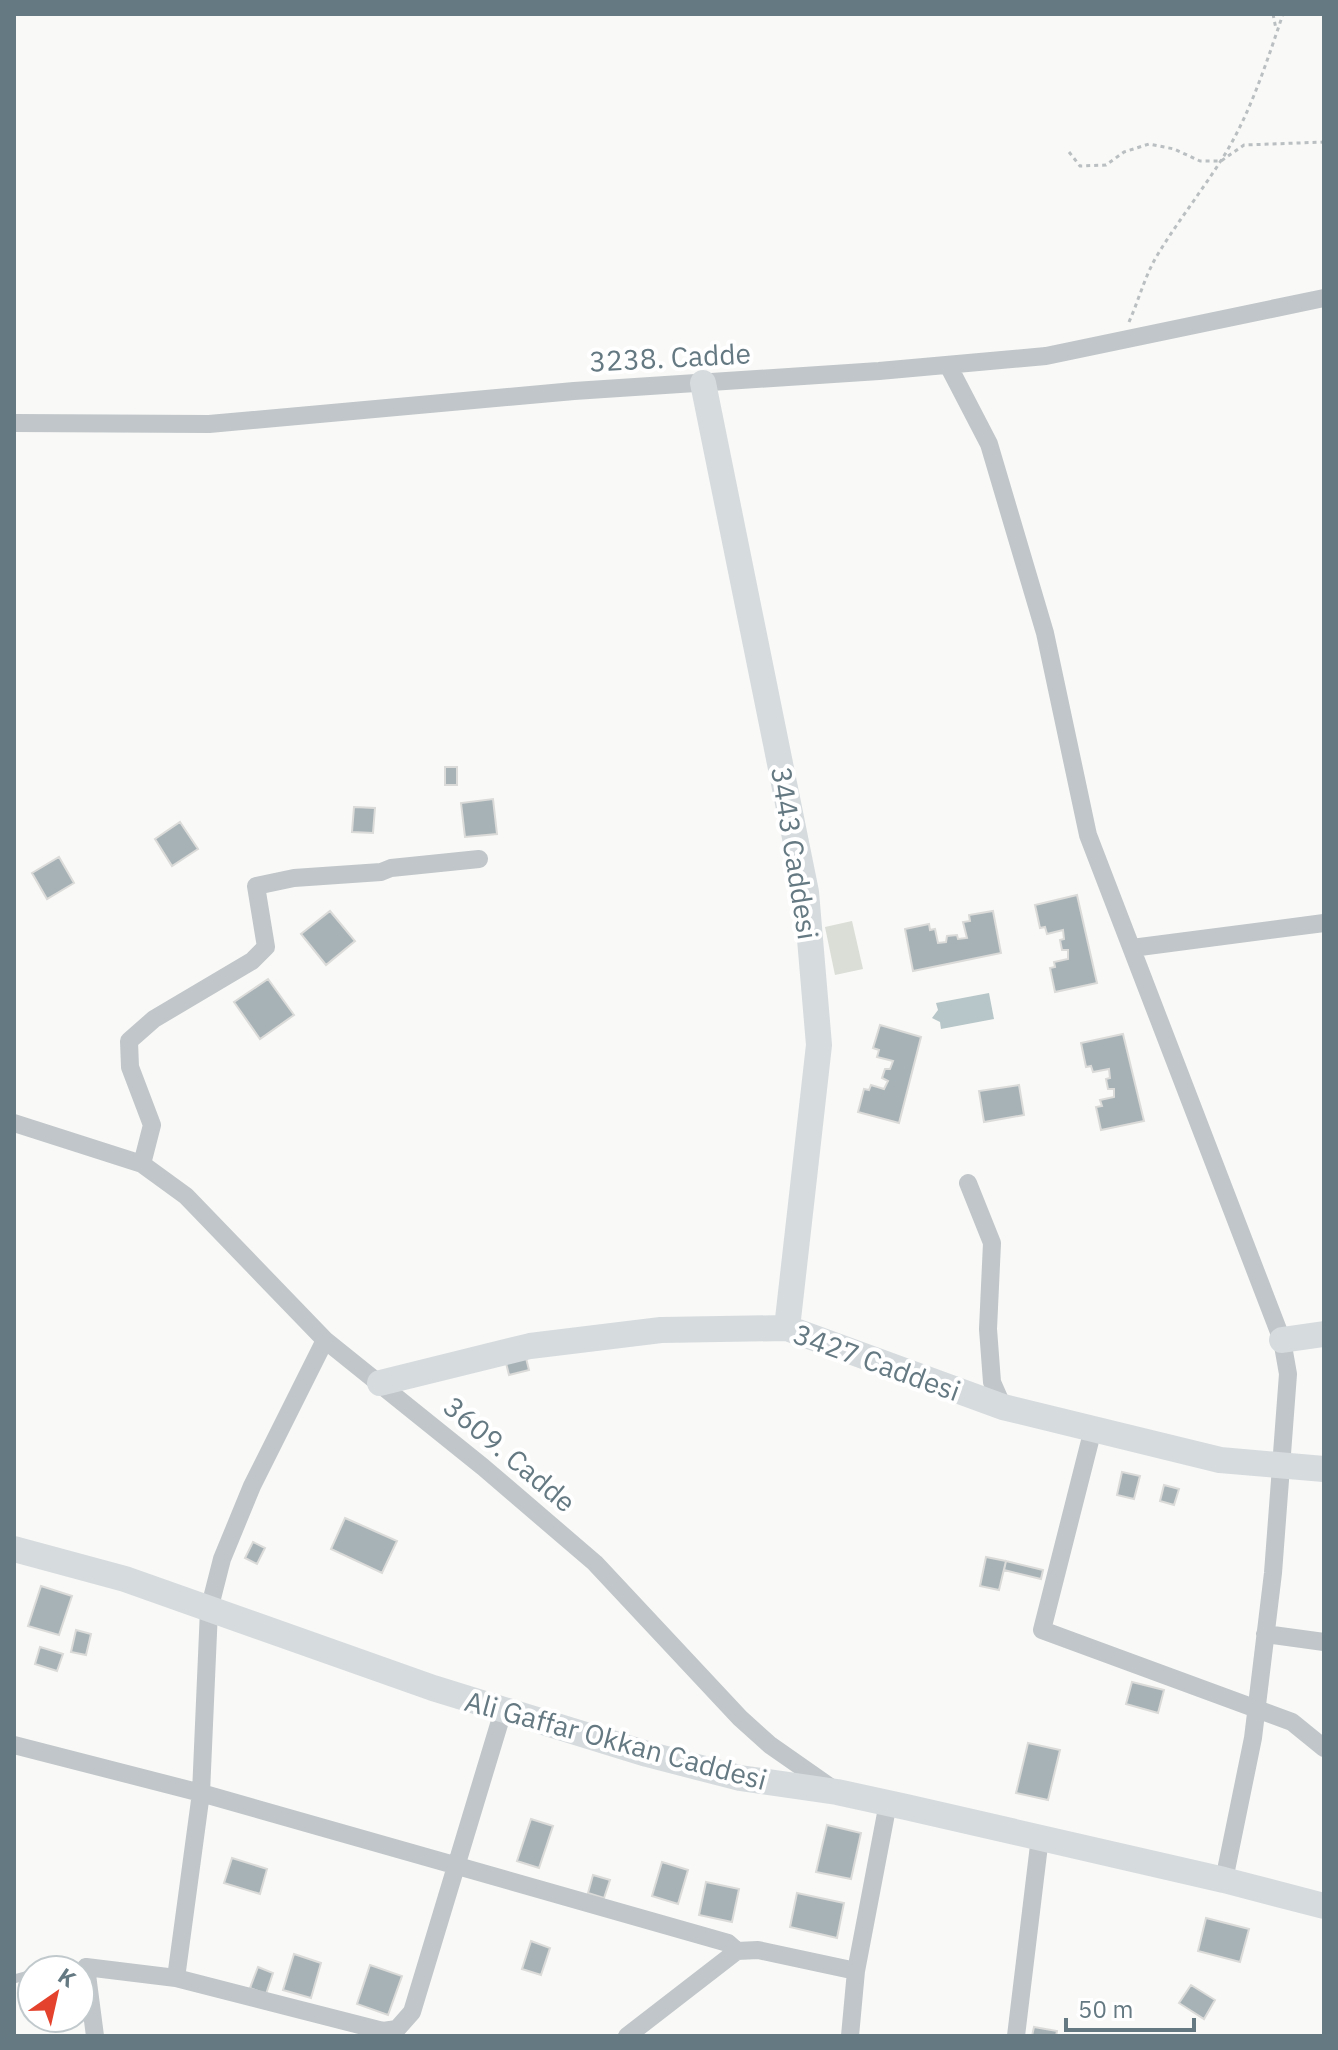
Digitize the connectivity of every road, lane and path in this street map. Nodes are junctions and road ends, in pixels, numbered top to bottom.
1 (1273, 14) edge
2 (1283, 14) edge
3 (1276, 33) junction
4 (1324, 142) edge
5 (1069, 152) dead end
6 (1221, 161) junction
7 (1324, 298) edge
8 (1121, 340) junction
9 (948, 365) junction
10 (703, 383) junction
11 (14, 423) edge
12 (479, 859) dead end
13 (1324, 923) edge
14 (1132, 948) junction
15 (14, 1123) edge
16 (142, 1164) junction
17 (968, 1183) dead end
18 (787, 1328) junction
19 (1324, 1334) edge
20 (325, 1340) junction
21 (1282, 1340) junction
22 (380, 1383) junction
23 (1003, 1407) junction
24 (1093, 1429) junction
25 (1282, 1465) junction
26 (1324, 1469) edge
27 (14, 1549) edge
28 (209, 1610) junction
29 (1265, 1634) junction
30 (1324, 1642) edge
31 (1256, 1709) junction
32 (503, 1711) junction
33 (14, 1745) edge
34 (1324, 1748) edge
35 (837, 1792) junction
36 (201, 1793) junction
37 (888, 1803) junction
38 (1040, 1837) junction
39 (455, 1866) junction
40 (1224, 1880) junction
41 (1324, 1906) edge
42 (737, 1951) junction
43 (96, 1968) edge
44 (856, 1971) junction
45 (176, 1978) junction
46 (627, 2036) edge
47 (850, 2036) edge
48 (1016, 2036) edge

1 - 3 path
2 - 3 path
3 - 6 path
4 - 6 path
5 - 6 path
6 - 8 path
7 - 8 street, 3238. Cadde
8 - 9 street, 3238. Cadde
9 - 10 street, 3238. Cadde
9 - 14 street
10 - 11 street, 3238. Cadde
10 - 18 street, 3443 Caddesi
12 - 16 street
13 - 14 street
14 - 21 street
15 - 16 street, 3609. Cadde
16 - 20 street, 3609. Cadde
17 - 23 street
18 - 22 street, 3427 Caddesi
18 - 23 street, 3427 Caddesi
19 - 21 street
20 - 22 street, 3609. Cadde
20 - 28 street
21 - 25 street
22 - 35 street, 3609. Cadde
23 - 24 street, 3427 Caddesi
24 - 25 street, 3427 Caddesi
24 - 31 street
25 - 26 street, 3427 Caddesi
25 - 29 street
27 - 28 street, Ali Gaffar Okkan Caddesi
28 - 32 street, Ali Gaffar Okkan Caddesi
28 - 36 street
29 - 30 street
29 - 31 street
31 - 34 street
31 - 40 street
32 - 35 street, Ali Gaffar Okkan Caddesi
32 - 39 street
33 - 36 street
35 - 37 street, Ali Gaffar Okkan Caddesi
36 - 39 street
36 - 45 street
37 - 38 street, Ali Gaffar Okkan Caddesi
37 - 44 street
38 - 40 street, Ali Gaffar Okkan Caddesi
38 - 48 street
39 - 42 street
39 - 45 street
40 - 41 street, Ali Gaffar Okkan Caddesi
42 - 44 street
42 - 46 street
43 - 45 street
44 - 47 street

